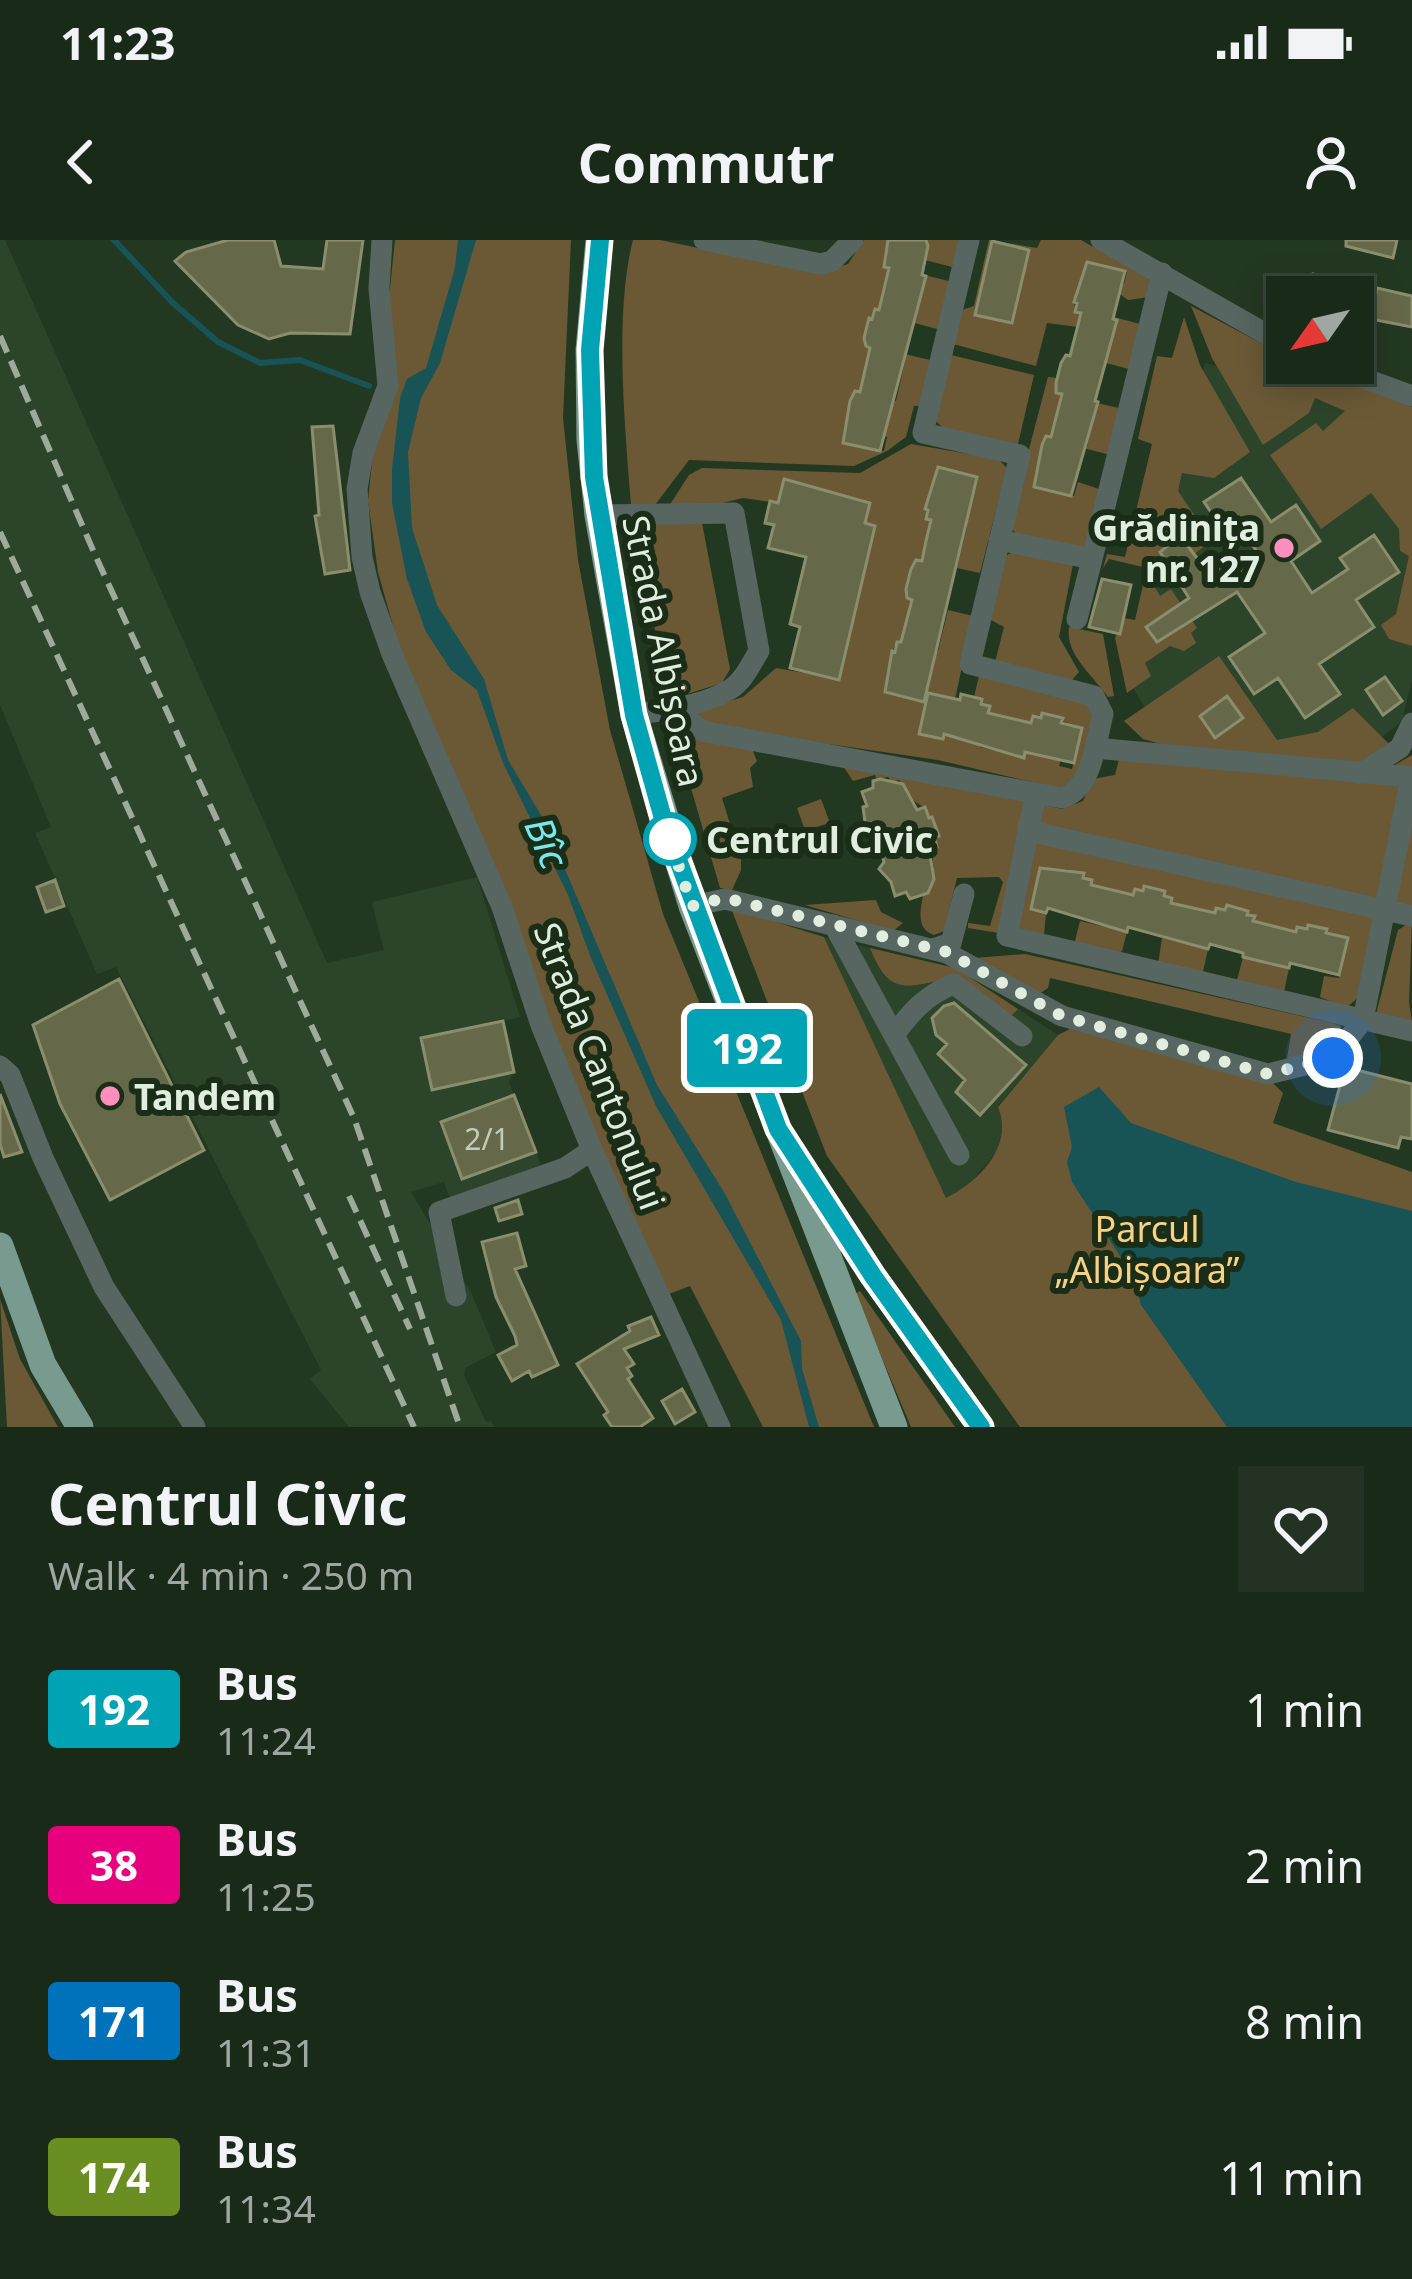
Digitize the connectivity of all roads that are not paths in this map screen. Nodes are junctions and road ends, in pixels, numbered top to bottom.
1 (382, 240) edge
2 (599, 240) edge
3 (704, 240) edge
4 (853, 240) edge
5 (969, 240) edge
6 (1101, 240) edge
7 (1162, 273) junction
8 (1266, 334) edge
9 (1374, 382) edge
10 (1412, 396) edge
11 (598, 515) junction
12 (998, 540) junction
13 (1092, 560) junction
14 (1077, 619) dead end
15 (674, 709) junction
16 (634, 715) junction
17 (1412, 722) edge
18 (1095, 748) junction
19 (1359, 775) junction
20 (1036, 793) junction
21 (1028, 826) junction
22 (964, 894) dead end
23 (692, 906) junction
24 (1387, 911) junction
25 (1412, 916) edge
26 (833, 925) junction
27 (932, 949) junction
28 (1363, 1020) junction
29 (1412, 1031) edge
30 (894, 1035) junction
31 (1022, 1036) dead end
32 (0, 1066) edge
33 (778, 1129) junction
34 (592, 1150) junction
35 (959, 1155) dead end
36 (0, 1246) edge
37 (880, 1285) junction
38 (839, 1290) junction
39 (456, 1296) dead end
40 (80, 1427) edge
41 (195, 1427) edge
42 (720, 1427) edge
43 (894, 1427) edge
44 (981, 1427) edge

1 - 34 street, Strada Cantonului
2 - 11 main road, Strada Albișoara
3 - 4 street
5 - 12 street
6 - 7 street
7 - 8 street
7 - 13 street
9 - 10 street
11 - 15 street
11 - 16 main road, Strada Albișoara
12 - 13 street
12 - 18 street
13 - 14 street
15 - 16 street
15 - 20 street
16 - 23 main road, Strada Albișoara
17 - 19 street
18 - 19 street
18 - 20 street
19 - 24 street
20 - 21 street
21 - 24 street
21 - 28 street
22 - 27 street
23 - 26 street
23 - 33 main road, Strada Albișoara
24 - 25 street
24 - 28 street
26 - 27 street
26 - 30 street
27 - 28 street
28 - 29 street
30 - 31 street
30 - 35 street
32 - 41 street
33 - 37 main road, Strada Albișoara
33 - 38 main road, Strada Albișoara
34 - 39 street
34 - 42 street, Strada Cantonului
36 - 40 main road
37 - 38 main road
37 - 44 main road, Strada Albișoara
38 - 43 main road, Strada Albișoara

